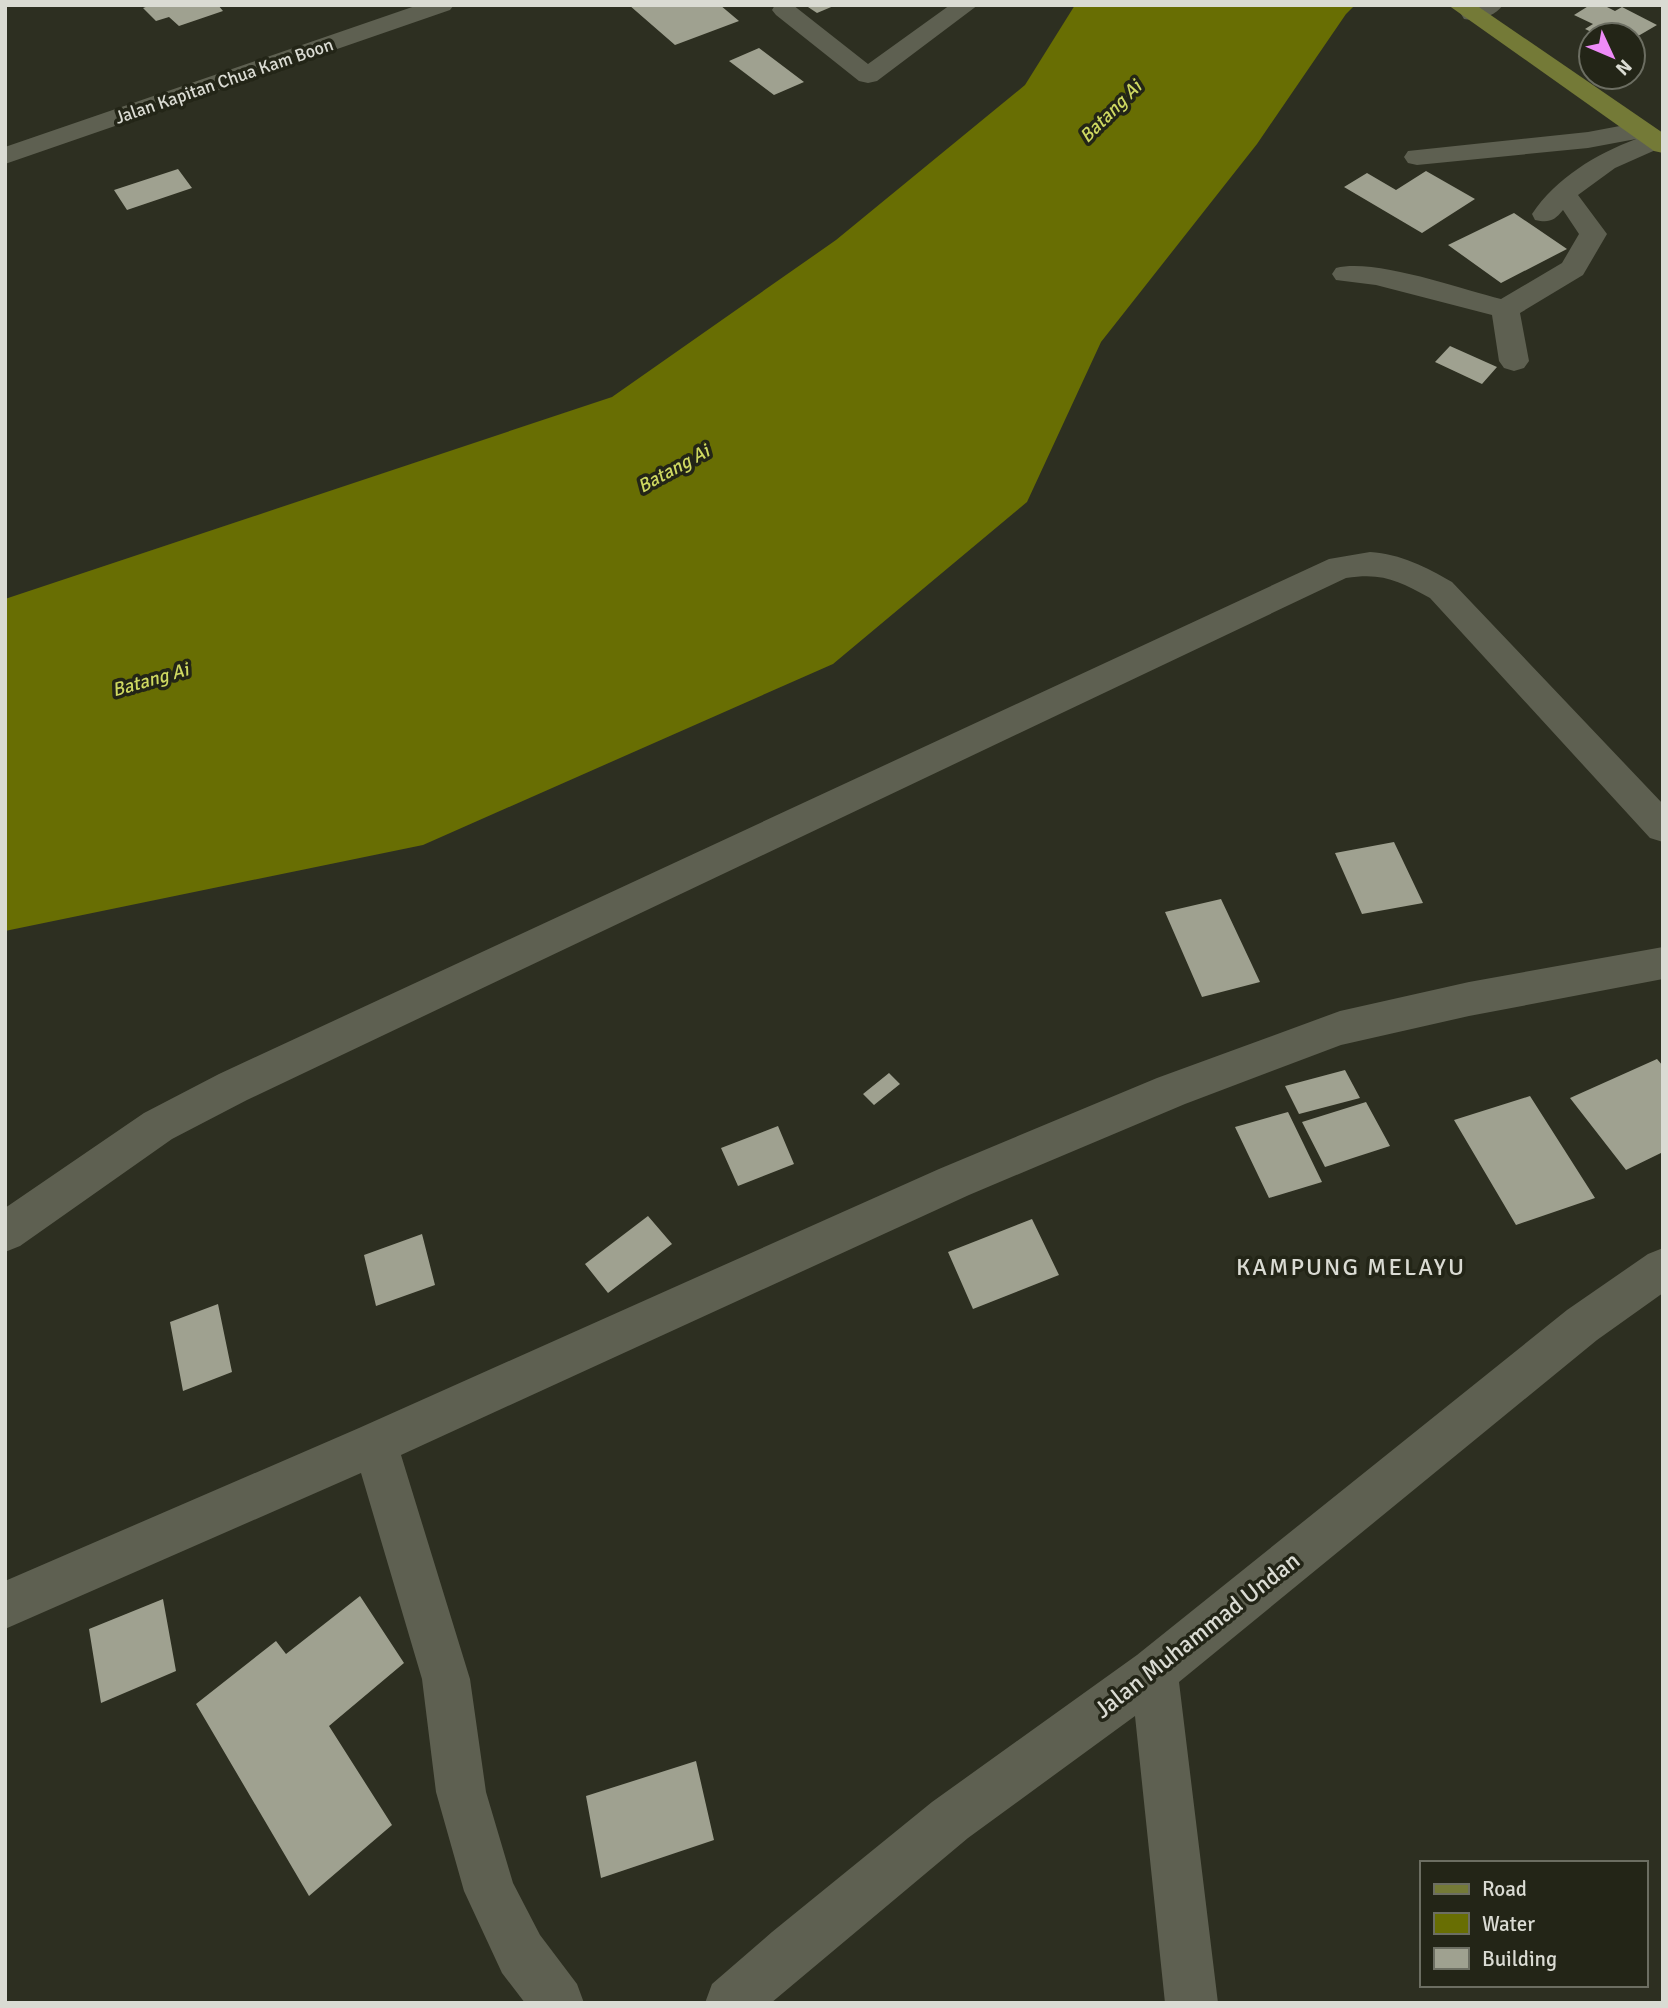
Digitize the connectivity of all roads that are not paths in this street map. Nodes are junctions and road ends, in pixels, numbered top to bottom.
1 (442, 5) edge
2 (966, 5) edge
3 (1475, 8) edge
4 (784, 10) dead end
5 (1653, 138) edge
6 (5, 156) edge
7 (1417, 158) dead end
8 (1563, 192) junction
9 (1545, 215) dead end
10 (1346, 274) dead end
11 (1505, 309) junction
12 (1514, 361) dead end
13 (1663, 828) edge
14 (1663, 963) edge
15 (5, 1232) edge
16 (1663, 1268) edge
17 (375, 1444) junction
18 (5, 1605) edge
19 (1154, 1672) junction
20 (558, 2003) edge
21 (731, 2003) edge
22 (1192, 2003) edge

1 - 6 street, Jalan Kapitan Chua Kam Boon
2 - 4 street
3 - 5 main road
5 - 7 street
5 - 8 street
8 - 9 street
8 - 11 street
10 - 11 street
11 - 12 street
13 - 15 street
14 - 17 street
16 - 19 street, Jalan Muhammad Undan
17 - 18 street
17 - 20 street
19 - 21 street, Jalan Muhammad Undan
19 - 22 street

